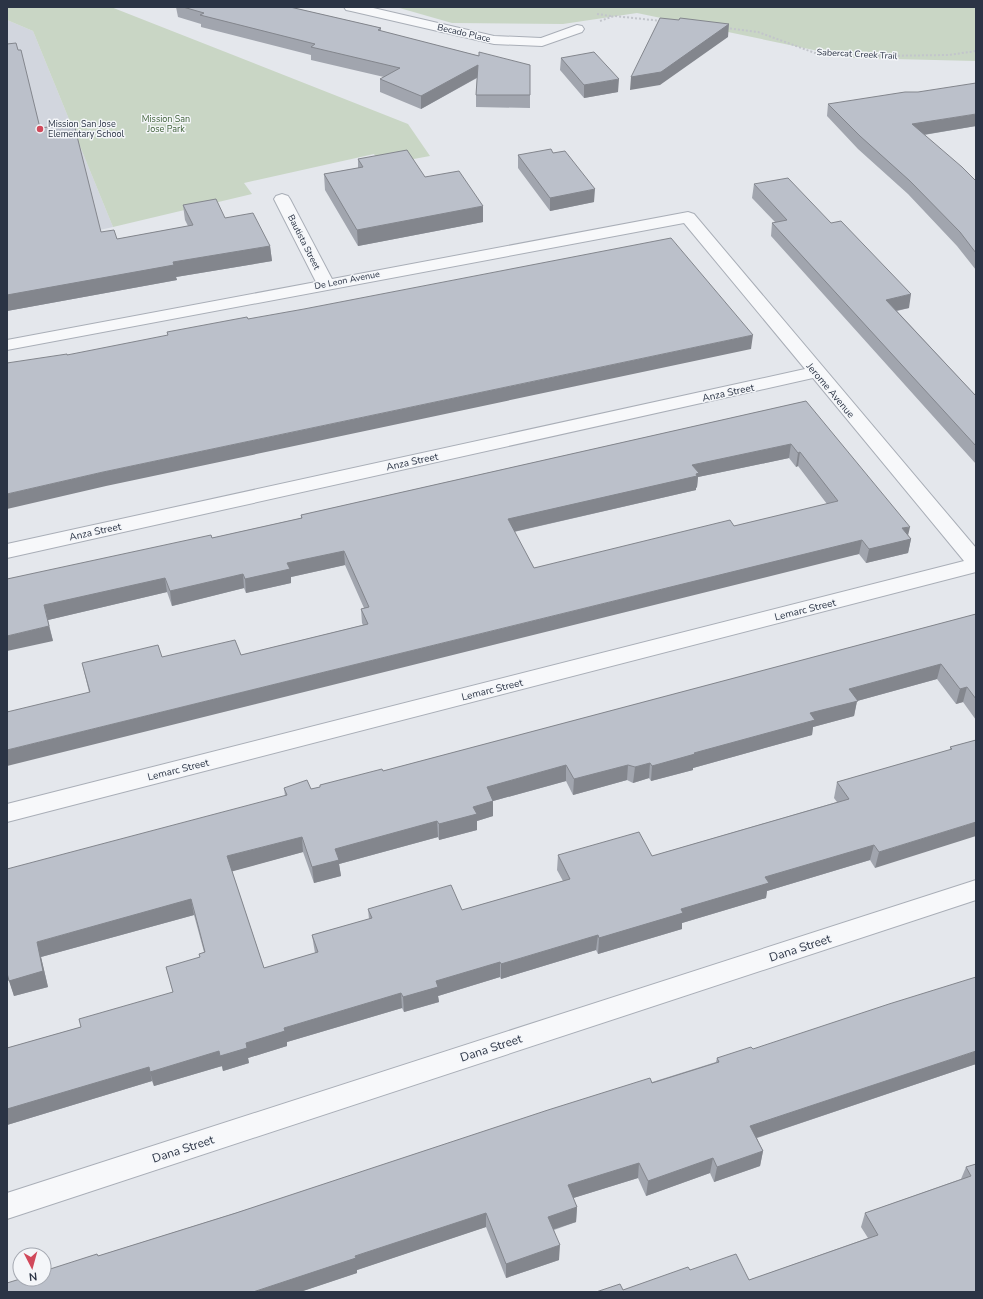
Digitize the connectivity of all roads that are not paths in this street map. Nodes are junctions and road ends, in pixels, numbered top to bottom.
1 (351, 7) edge
2 (577, 29) road end
3 (282, 199) dead end
4 (688, 217) joint
5 (326, 284) junction
6 (7, 345) edge
7 (816, 372) junction
8 (7, 551) edge
9 (976, 564) edge
10 (7, 813) edge
11 (976, 890) edge
12 (7, 1206) edge

1 - 2 street, Becado Place
3 - 5 street, Bautista Street
4 - 5 street, De Leon Avenue
4 - 7 street, Jerome Avenue
5 - 6 street, De Leon Avenue
7 - 8 street, Anza Street
7 - 9 street, Jerome Avenue
9 - 10 street, Lemarc Street
11 - 12 street, Dana Street

